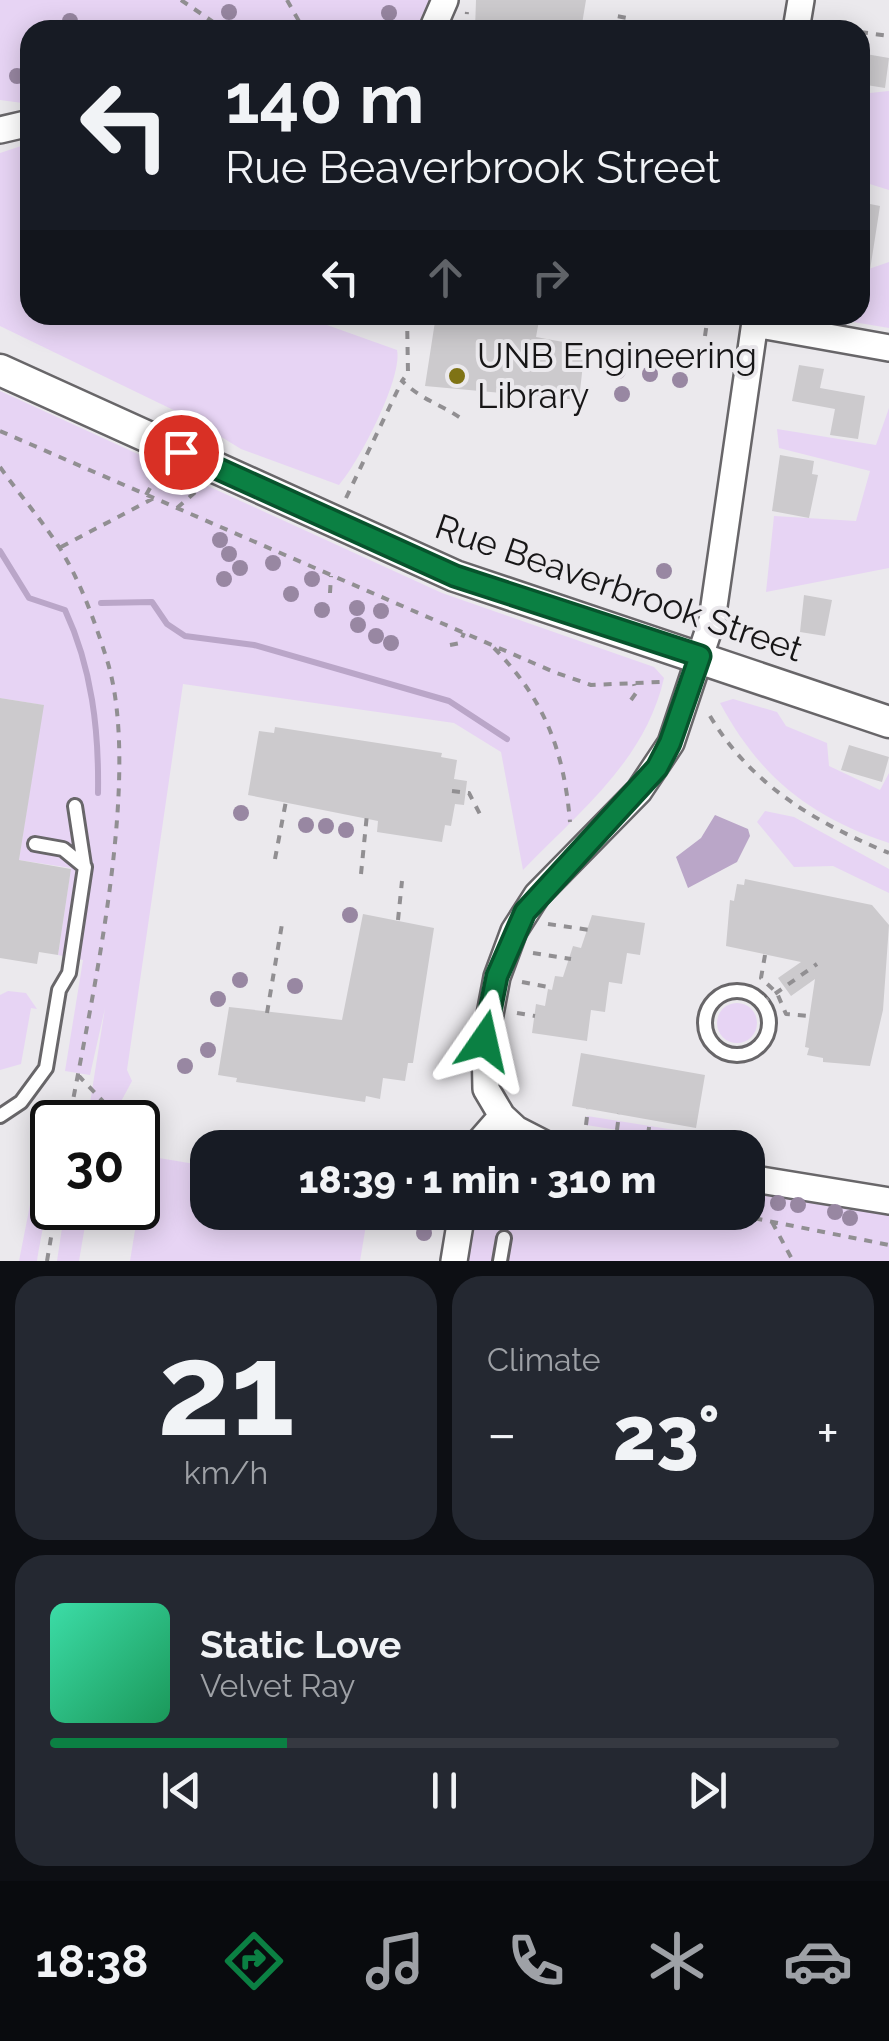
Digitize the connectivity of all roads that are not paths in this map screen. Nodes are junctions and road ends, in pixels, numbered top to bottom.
1 (754, 325) edge
2 (779, 325) edge
3 (889, 348) edge
4 (0, 370) edge
5 (700, 656) junction
6 (889, 722) edge
7 (75, 806) dead end
8 (35, 844) dead end
9 (84, 867) junction
10 (762, 1004) joint
11 (0, 1116) edge
12 (502, 1116) junction
13 (490, 1130) edge
14 (520, 1130) edge
15 (765, 1181) edge
16 (889, 1201) edge
17 (459, 1230) edge
18 (504, 1238) dead end
19 (454, 1261) edge
20 (500, 1261) edge

1 - 5 street
2 - 3 street
4 - 5 street, Rue Beaverbrook Street
5 - 6 street, Rue Beaverbrook Street
5 - 12 street
7 - 9 lane
8 - 9 lane
9 - 11 lane
10 - 10 lane
12 - 13 street
12 - 14 street
15 - 16 street
17 - 19 street
18 - 20 lane

